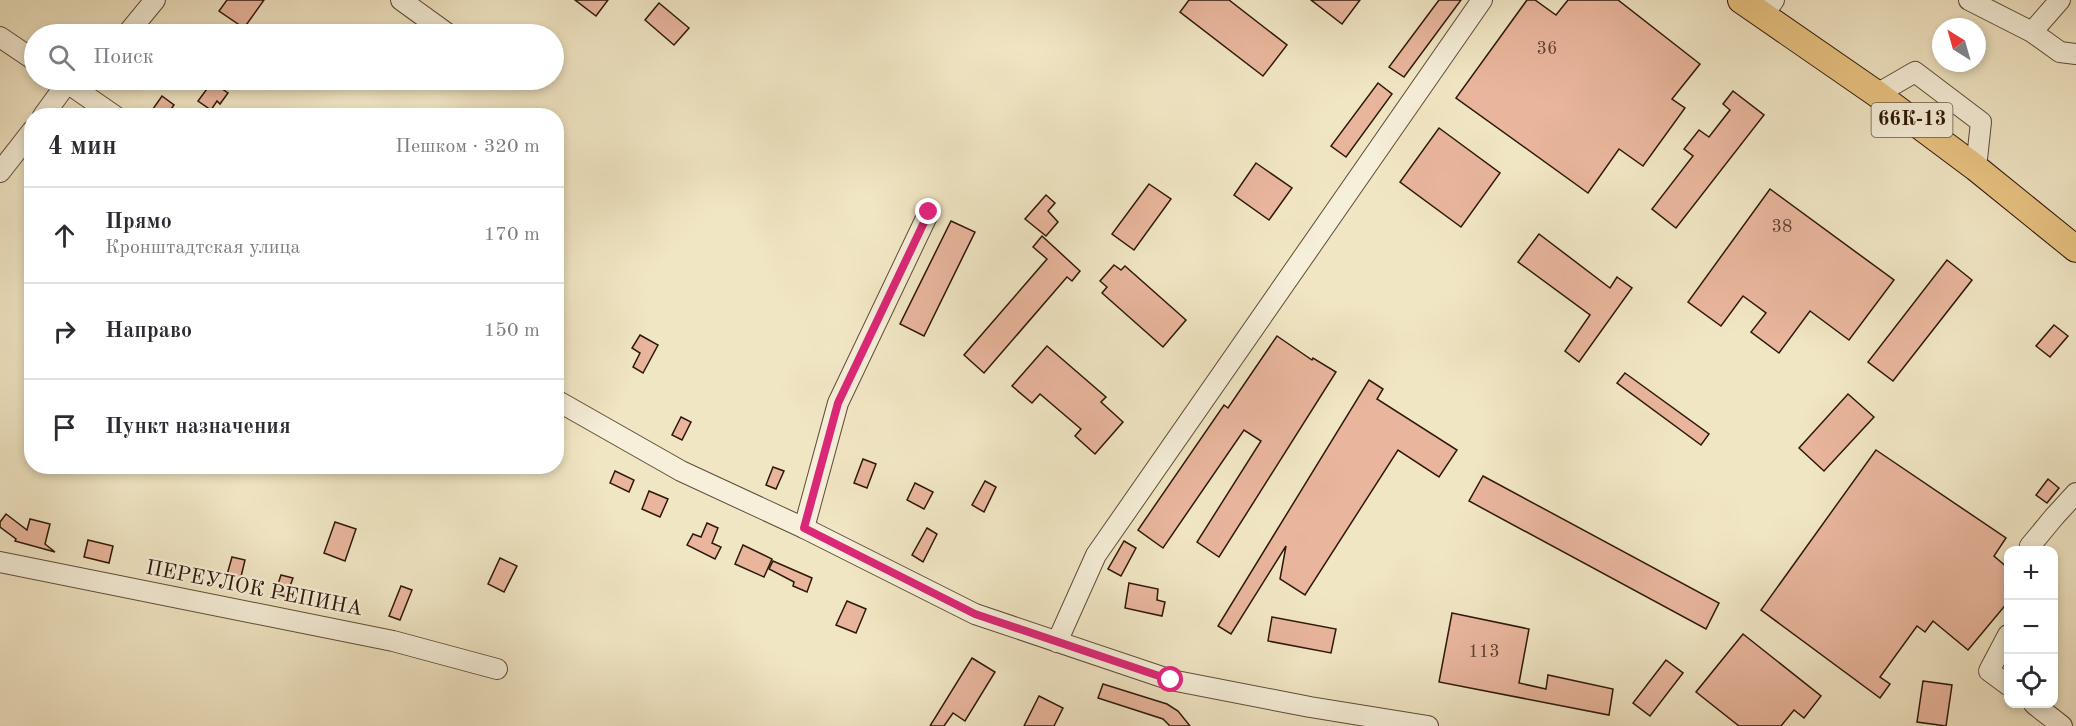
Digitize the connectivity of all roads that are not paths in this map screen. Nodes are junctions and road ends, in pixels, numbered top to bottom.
1 (155, 0) edge
2 (401, 0) edge
3 (1482, 0) edge
4 (1741, 0) edge
5 (1969, 0) edge
6 (2060, 0) edge
7 (1995, 5) edge
8 (1769, 8) edge
9 (136, 24) edge
10 (434, 24) edge
11 (2032, 32) junction
12 (0, 37) edge
13 (24, 53) edge
14 (2076, 54) edge
15 (70, 90) edge
16 (83, 90) edge
17 (1877, 94) junction
18 (51, 108) edge
19 (105, 108) edge
20 (24, 141) edge
21 (1976, 168) junction
22 (0, 172) edge
23 (929, 212) dead end
24 (2076, 249) edge
25 (564, 405) edge
26 (2076, 494) edge
27 (804, 528) junction
28 (2030, 546) edge
29 (0, 562) edge
30 (1057, 642) junction
31 (2004, 643) edge
32 (498, 669) dead end
33 (2004, 682) edge
34 (2039, 708) edge
35 (1428, 726) edge
36 (2062, 726) edge

1 - 9 street
2 - 10 street
3 - 30 street
4 - 8 main road, 66К-13
5 - 7 street
6 - 11 street
7 - 11 street
8 - 17 main road, 66К-13
11 - 14 street
12 - 13 street
15 - 18 street
16 - 19 street
17 - 21 main road, 66К-13
17 - 21 street
20 - 22 street
21 - 24 main road, 66К-13
23 - 27 street
25 - 27 street
26 - 28 street
27 - 30 street
29 - 32 street, ПЕРЕУЛОК РЕПИНА
30 - 35 street
31 - 33 street
34 - 36 street

